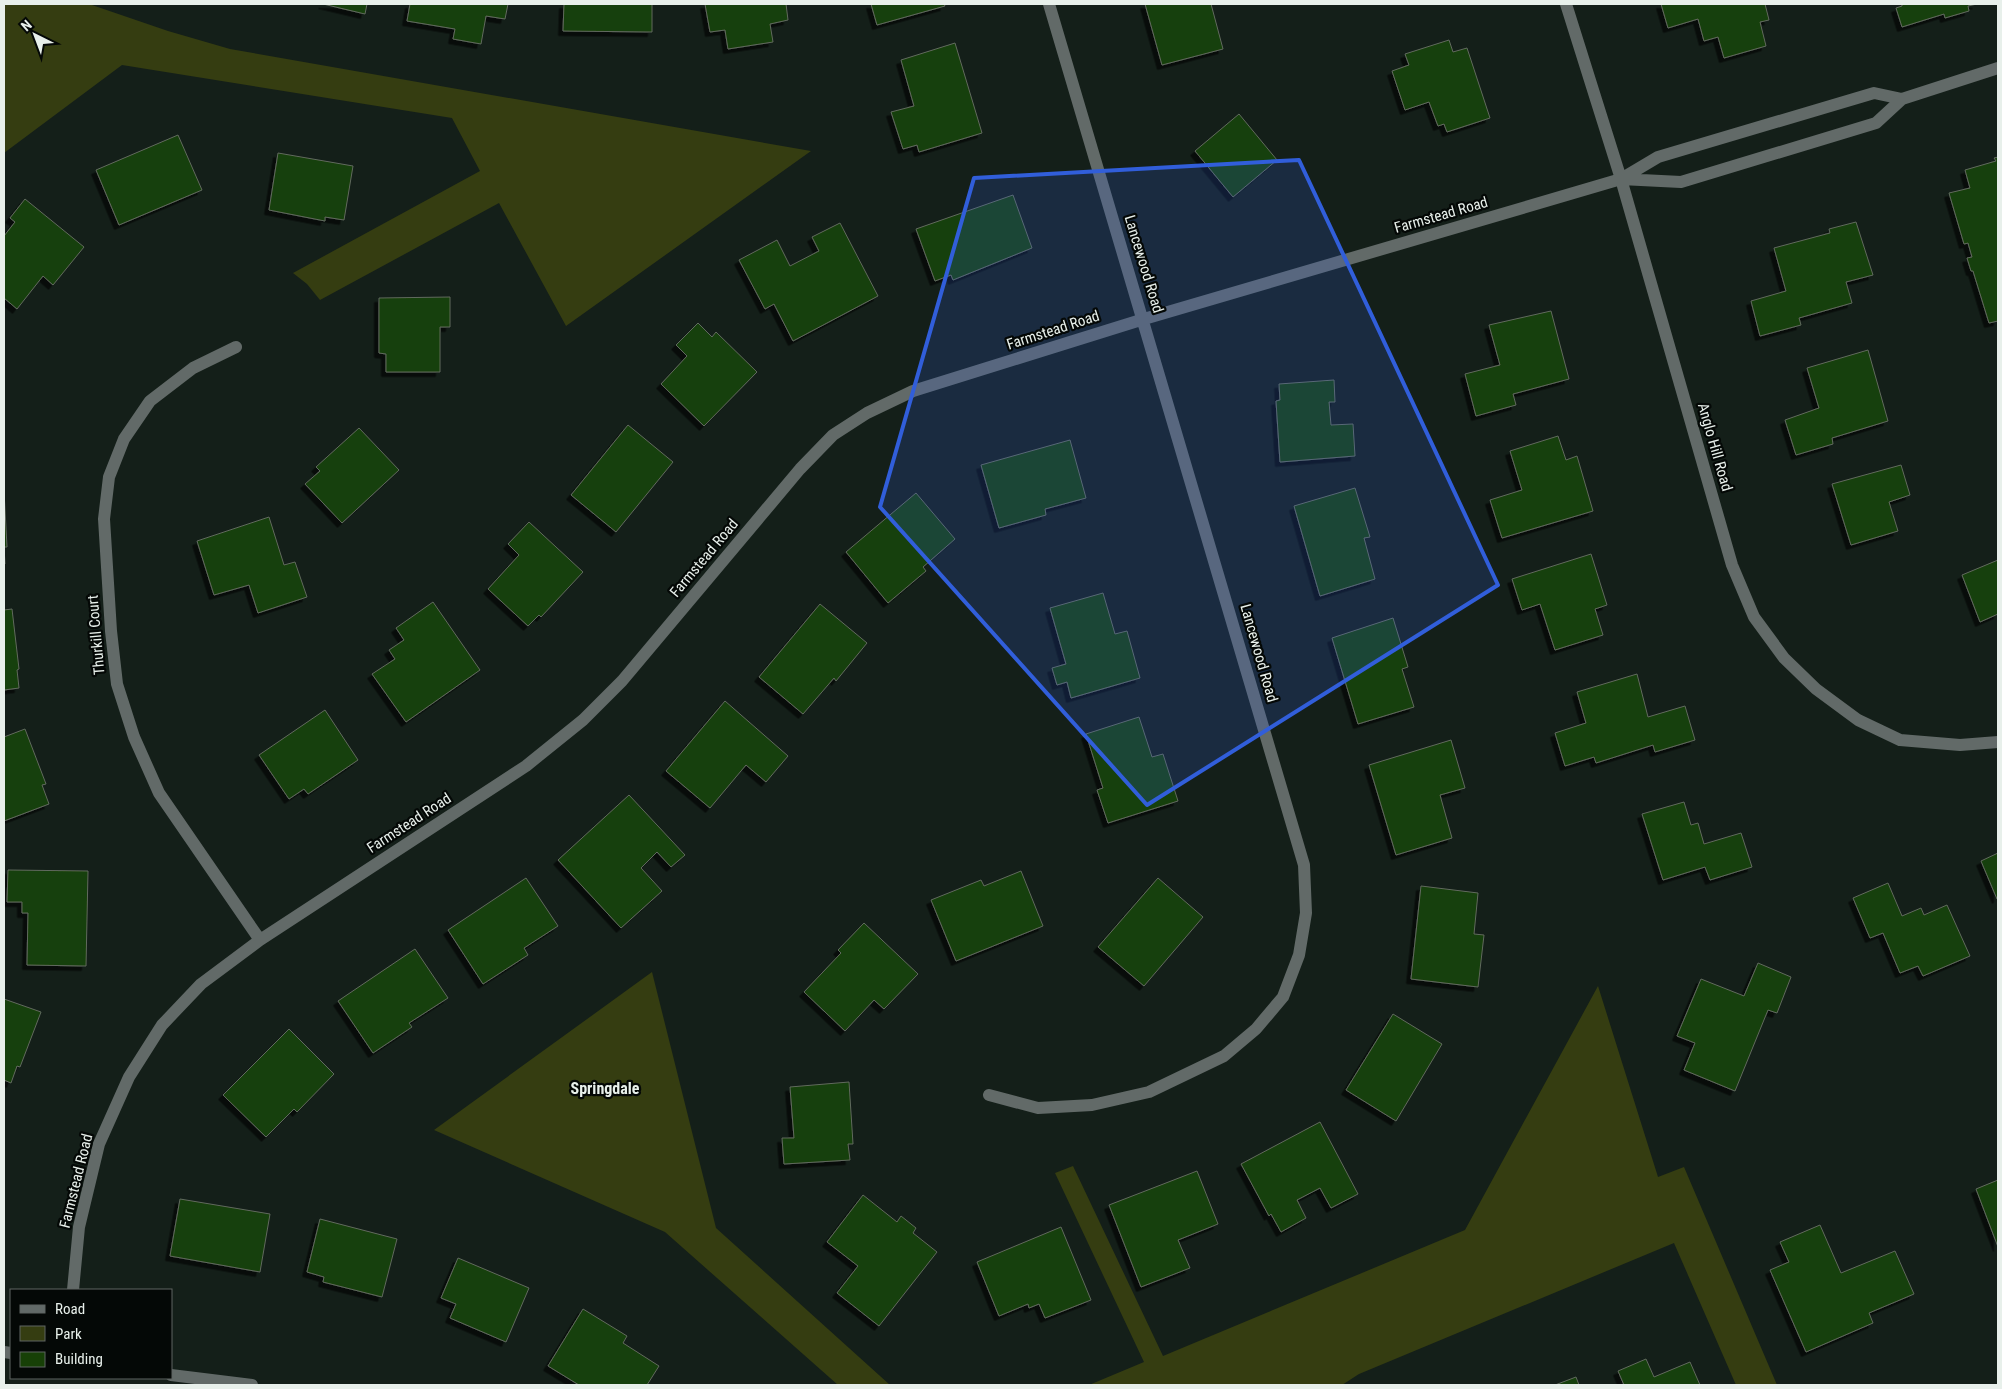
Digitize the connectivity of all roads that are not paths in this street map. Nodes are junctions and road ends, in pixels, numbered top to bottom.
1 (1049, 4) edge
2 (1566, 4) edge
3 (1998, 68) edge
4 (1902, 99) junction
5 (1621, 179) junction
6 (1144, 319) junction
7 (236, 346) dead end
8 (1998, 742) edge
9 (260, 940) junction
10 (989, 1095) dead end
11 (73, 1289) edge
12 (172, 1375) edge
13 (252, 1385) edge

1 - 6 street, Lancewood Road
2 - 5 street, Anglo Hill Road
3 - 4 street, Farmstead Road
4 - 5 street, Farmstead Road
4 - 5 street, Farmstead Road
5 - 6 street, Farmstead Road
5 - 8 street, Anglo Hill Road
6 - 9 street, Farmstead Road
6 - 10 street, Lancewood Road
7 - 9 street, Thurkill Court
9 - 11 street, Farmstead Road
12 - 13 street

